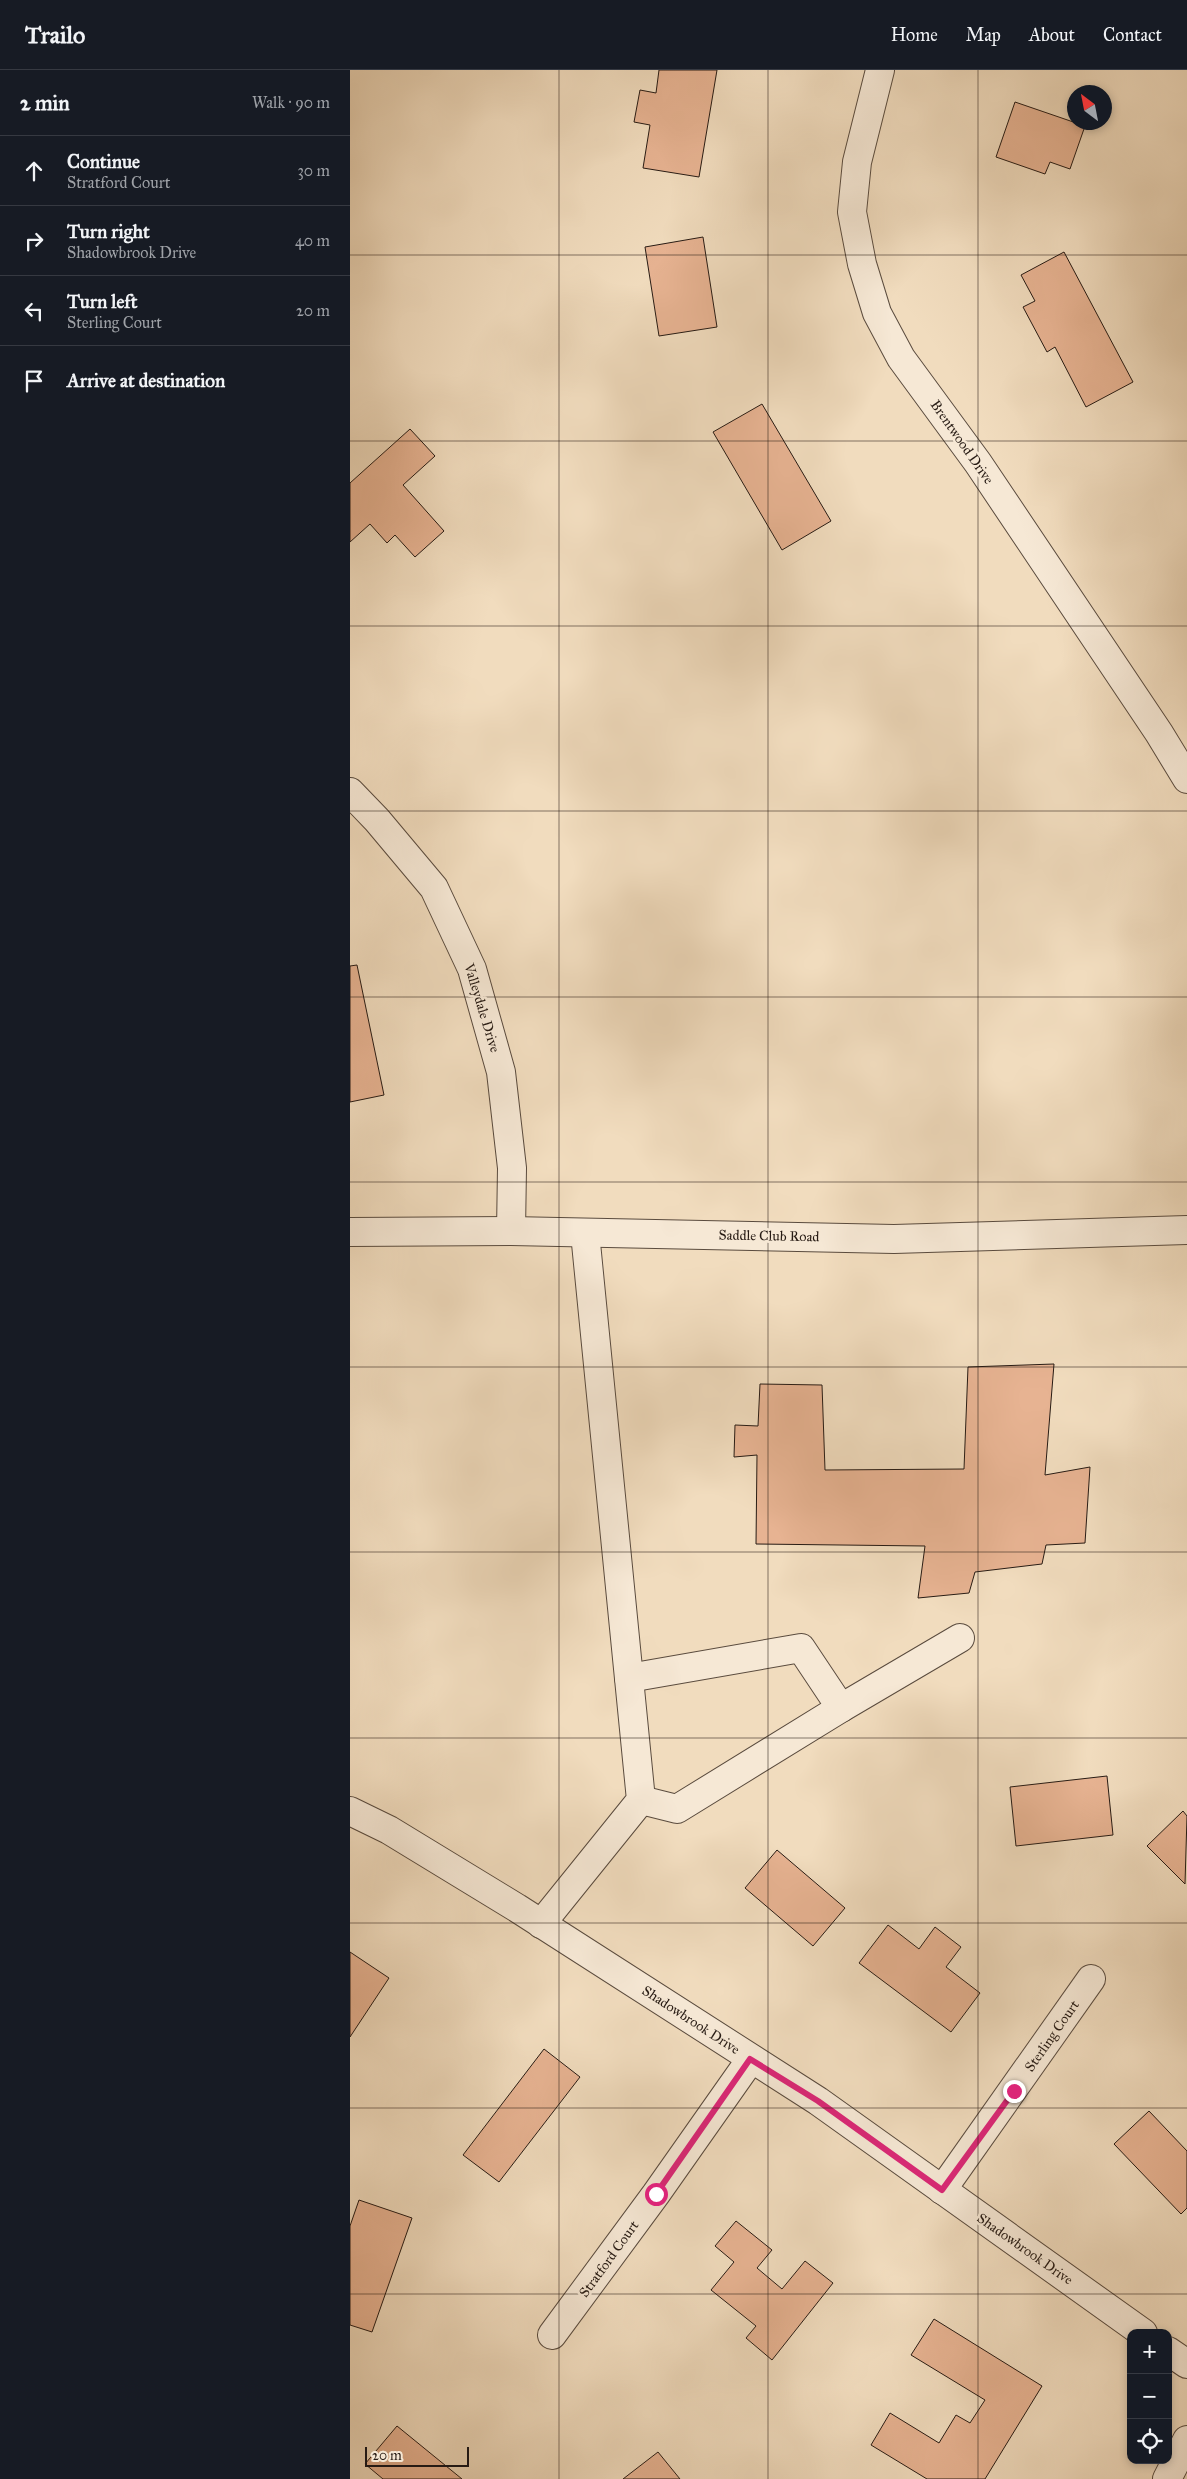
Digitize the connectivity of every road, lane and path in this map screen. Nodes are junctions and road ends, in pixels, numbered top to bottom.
1 (880, 70) edge
2 (1187, 778) edge
3 (350, 792) edge
4 (1187, 1230) edge
5 (511, 1231) junction
6 (350, 1232) edge
7 (585, 1233) junction
8 (960, 1638) dead end
9 (629, 1678) junction
10 (841, 1708) junction
11 (641, 1800) junction
12 (350, 1811) edge
13 (541, 1924) junction
14 (1091, 1979) dead end
15 (750, 2059) junction
16 (942, 2190) junction
17 (1137, 2329) edge
18 (552, 2335) dead end
19 (1172, 2354) edge
20 (1187, 2364) edge
21 (1187, 2440) edge
22 (1167, 2479) edge

1 - 2 street, Brentwood Drive
3 - 5 street, Valleydale Drive
4 - 7 street, Saddle Club Road
5 - 6 street, Saddle Club Road
5 - 7 street, Saddle Club Road
7 - 9 street
8 - 10 street
9 - 10 street
9 - 11 street
10 - 11 street
11 - 13 street
12 - 13 street, Shadowbrook Drive
13 - 15 street, Shadowbrook Drive
14 - 16 street, Sterling Court
15 - 16 street, Shadowbrook Drive
15 - 18 street, Stratford Court
16 - 17 street, Shadowbrook Drive
19 - 20 street
21 - 22 street

